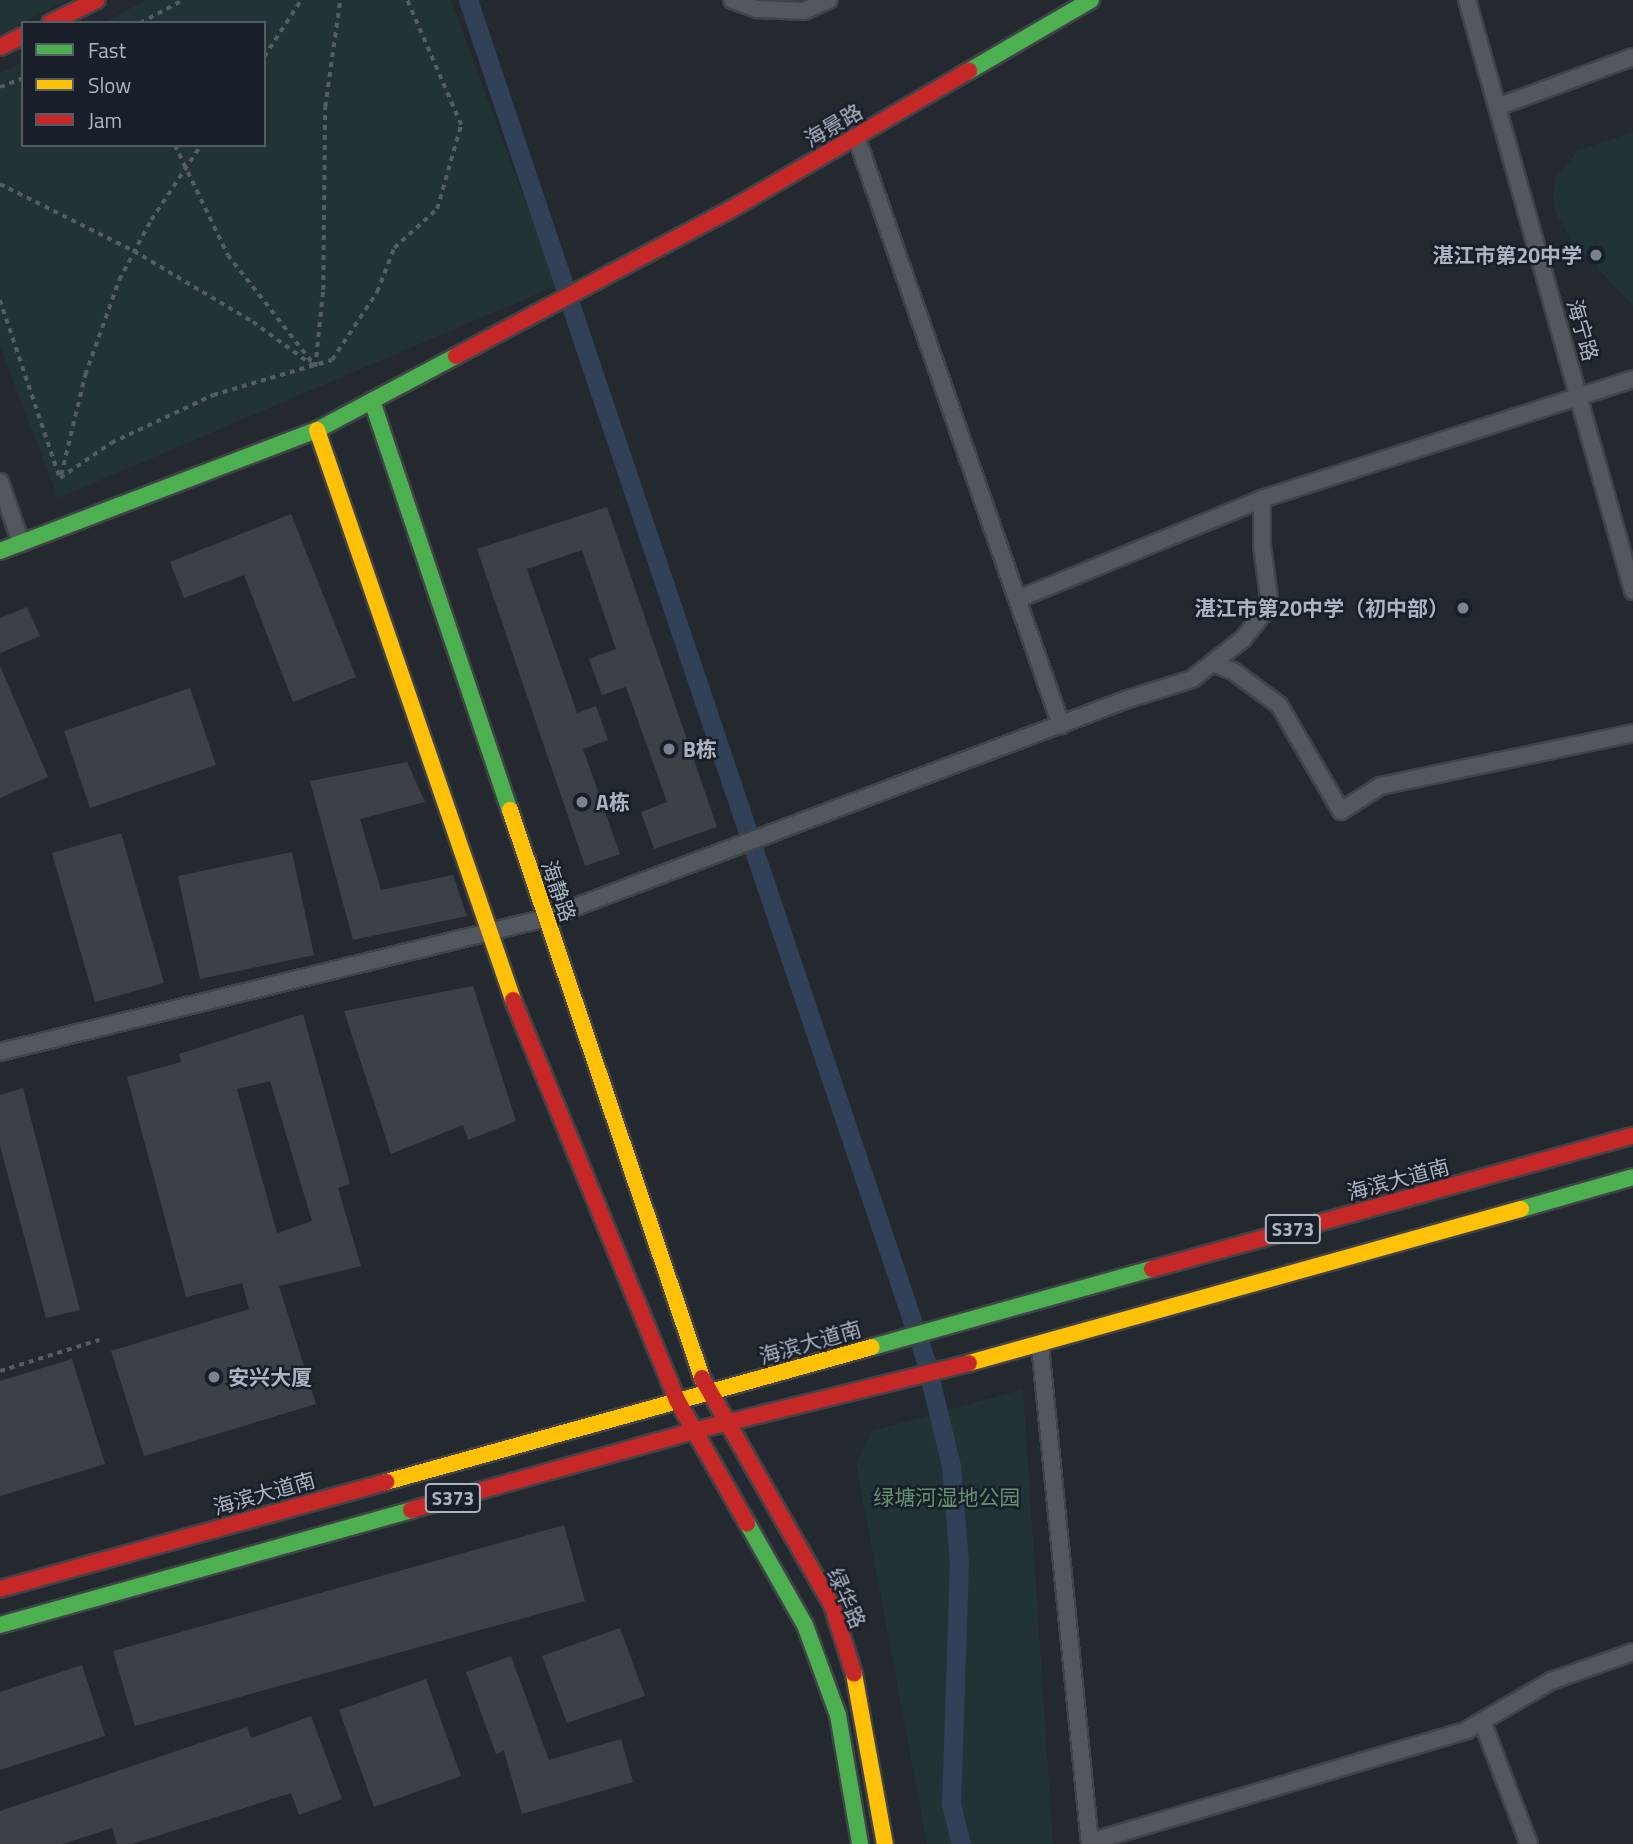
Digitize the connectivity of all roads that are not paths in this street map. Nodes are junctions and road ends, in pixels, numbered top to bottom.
1 (97, 0) edge
2 (732, 0) edge
3 (829, 0) edge
4 (1091, 0) edge
5 (1467, 0) edge
6 (54, 21) edge
7 (21, 37) edge
8 (0, 47) edge
9 (1633, 57) edge
10 (1497, 108) junction
11 (856, 136) junction
12 (1633, 379) edge
13 (1580, 396) junction
14 (372, 401) junction
15 (317, 430) junction
16 (0, 482) edge
17 (1262, 499) junction
18 (21, 543) junction
19 (0, 551) edge
20 (1633, 591) edge
21 (1018, 599) junction
22 (1212, 663) junction
23 (1061, 725) junction
24 (1633, 733) edge
25 (546, 918) junction
26 (487, 933) junction
27 (0, 1052) edge
28 (1633, 1136) edge
29 (1633, 1177) edge
30 (1040, 1345) junction
31 (707, 1393) junction
32 (677, 1400) junction
33 (730, 1422) junction
34 (697, 1430) junction
35 (0, 1589) edge
36 (0, 1625) edge
37 (1633, 1652) edge
38 (1482, 1721) junction
39 (1090, 1843) edge
40 (860, 1844) edge
41 (885, 1844) edge
42 (1529, 1844) edge

1 - 6 main road
2 - 3 street
4 - 11 main road, 海景路
5 - 10 street, 海宁路
7 - 8 main road
9 - 10 street
10 - 13 street, 海宁路
11 - 14 main road, 海景路
11 - 21 street
12 - 13 street
13 - 17 street
13 - 20 street, 海宁路
14 - 15 main road, 海景路
14 - 25 main road, 海静路
15 - 18 main road, 海景路
15 - 26 main road
16 - 18 street
17 - 21 street
17 - 22 street
18 - 19 main road, 海景路
21 - 23 street
22 - 23 street
22 - 24 street
23 - 25 street
25 - 26 street
25 - 31 main road, 海静路
26 - 27 street
26 - 32 main road
28 - 31 main road, 海滨大道南 / S373
29 - 30 main road, S373
30 - 33 main road, S373
30 - 39 street
31 - 32 main road, 海滨大道南 / S373
31 - 33 main road, 绿华路
32 - 34 main road
32 - 35 main road, 海滨大道南 / S373
33 - 34 main road, S373
33 - 41 main road, 绿华路
34 - 36 main road, S373
34 - 40 main road
37 - 38 street
38 - 39 street
38 - 42 street

